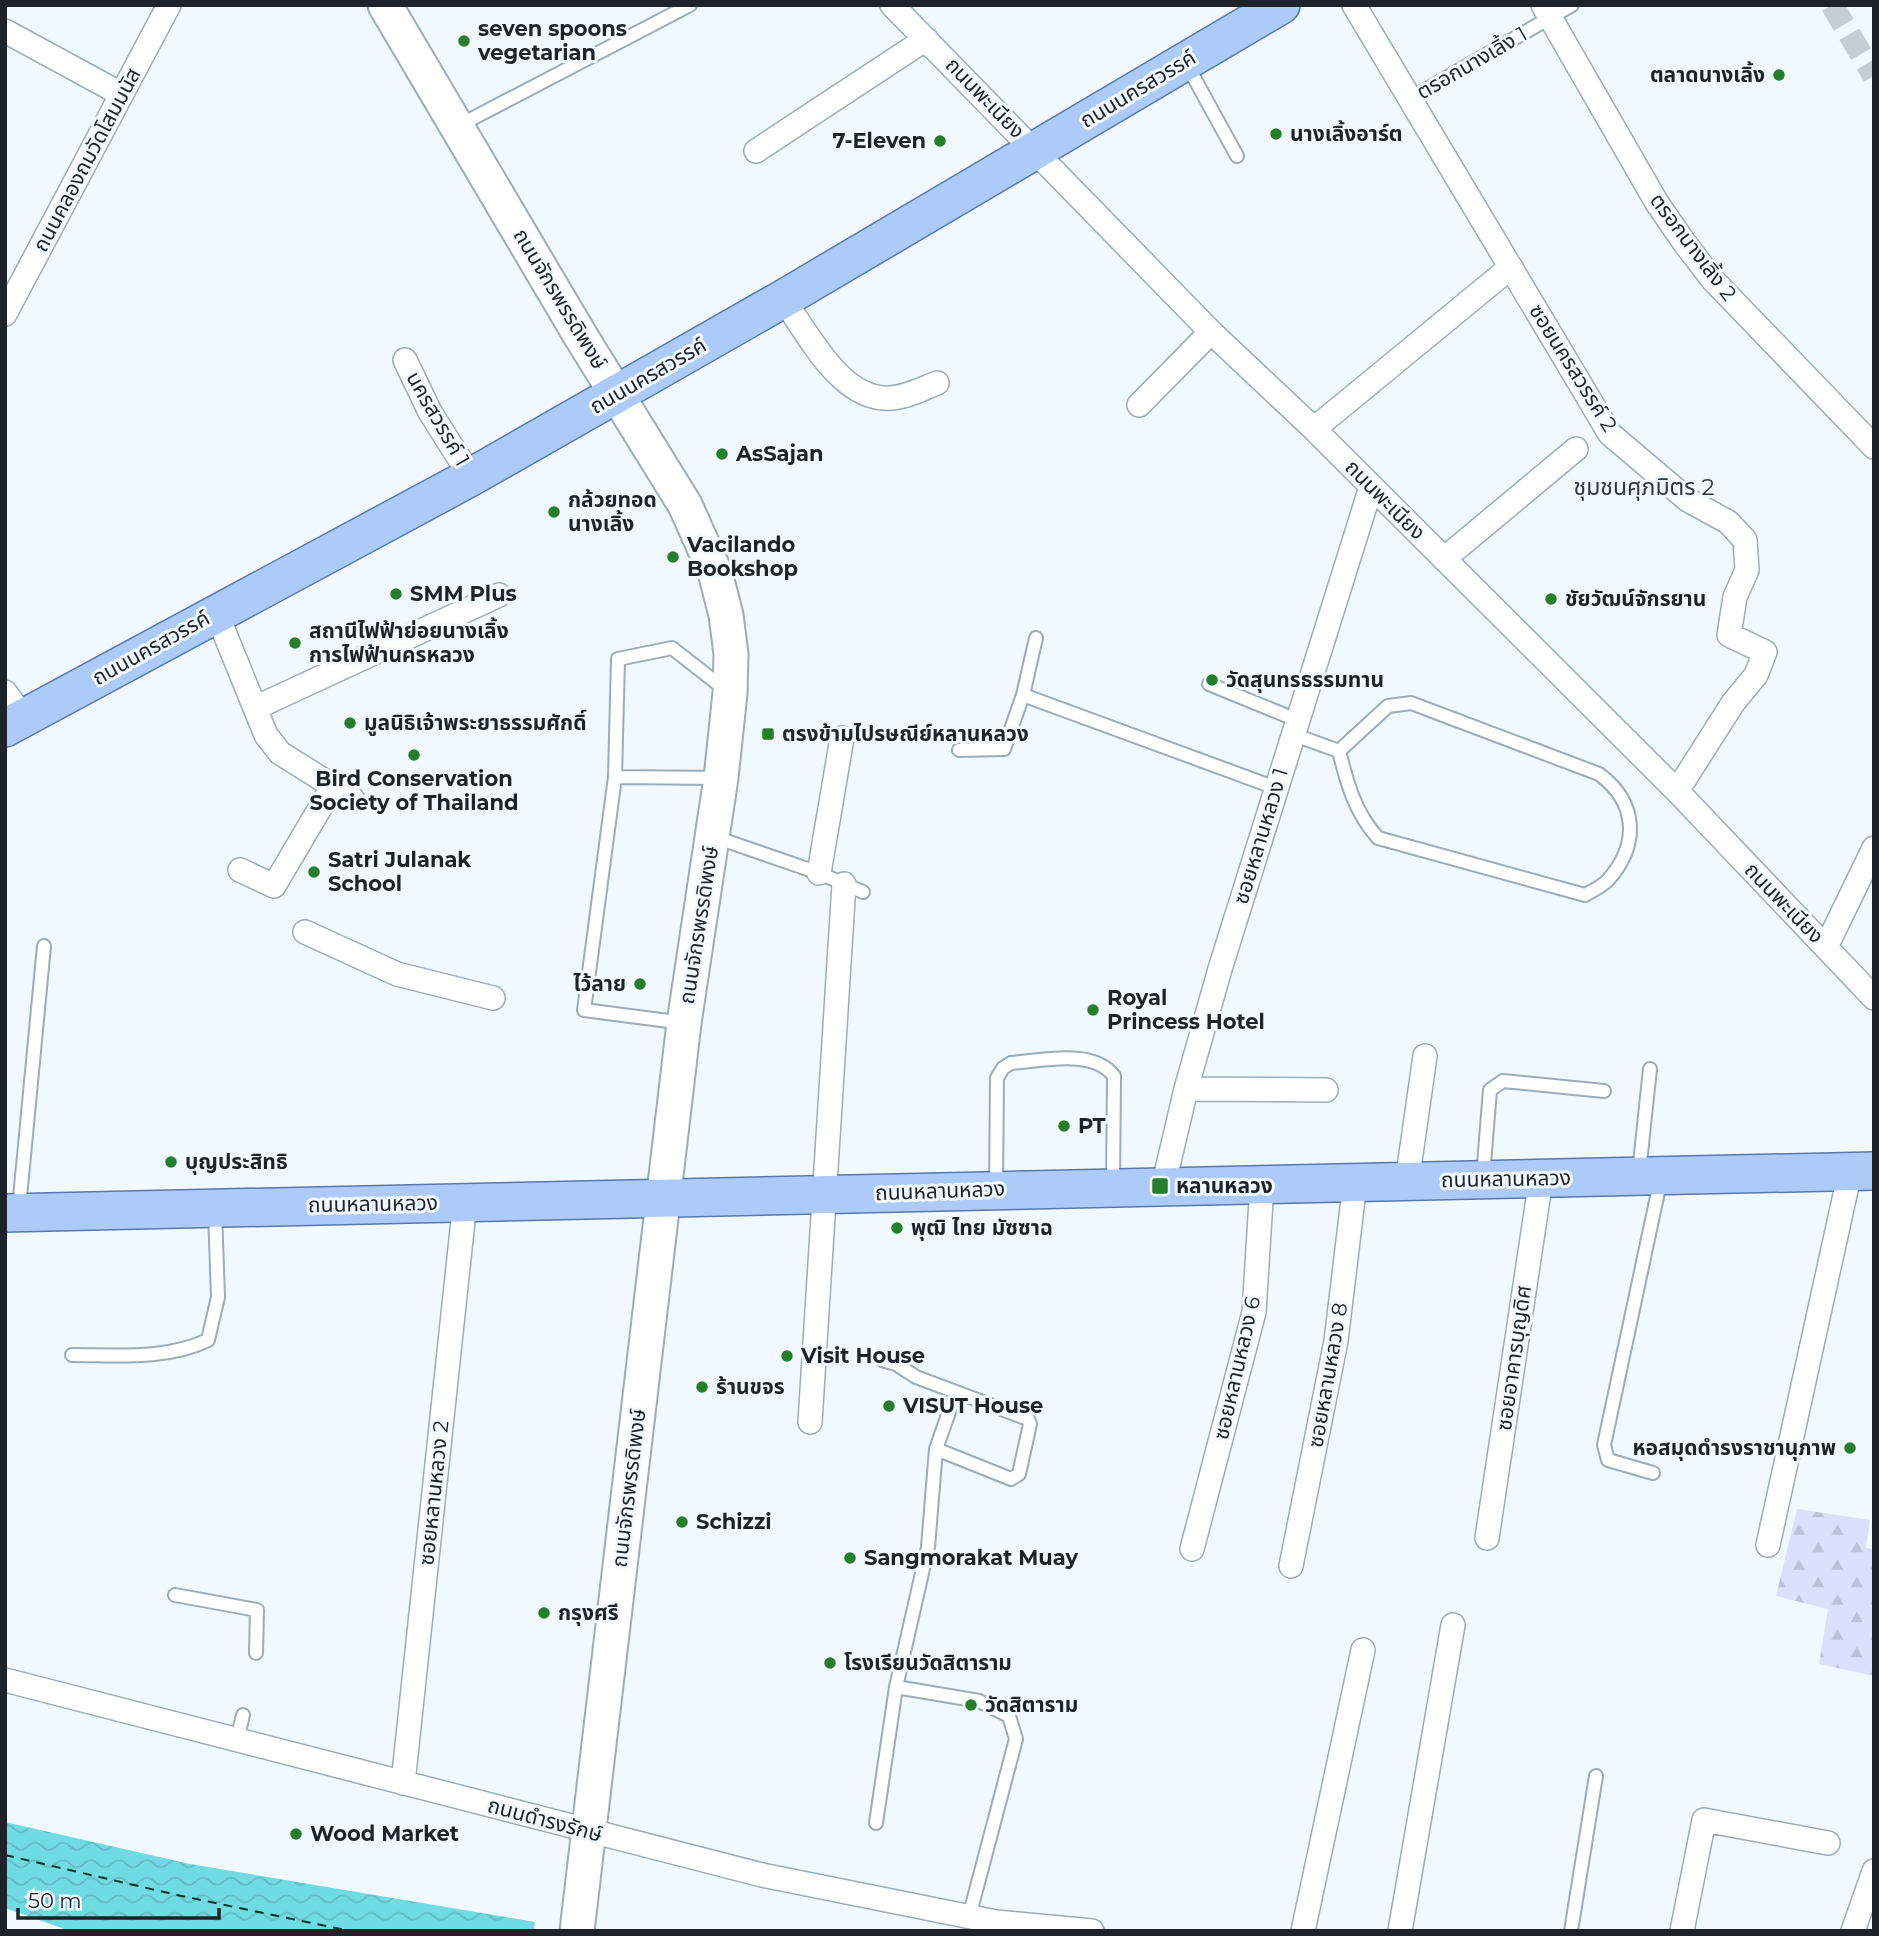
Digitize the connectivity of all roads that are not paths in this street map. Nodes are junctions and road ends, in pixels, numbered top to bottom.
1 (169, 5) edge
2 (386, 5) edge
3 (690, 5) edge
4 (892, 5) edge
5 (1281, 5) edge
6 (1354, 5) edge
7 (1572, 5) edge
8 (1546, 12) edge
9 (5, 31) edge
10 (926, 39) junction
11 (1185, 62) junction
12 (121, 94) junction
13 (1408, 100) junction
14 (458, 126) junction
15 (1036, 150) junction
16 (756, 151) dead end
17 (1237, 156) dead end
18 (1511, 267) junction
19 (11, 289) edge
20 (783, 299) junction
21 (5, 314) edge
22 (1211, 332) junction
23 (405, 360) dead end
24 (937, 383) dead end
25 (616, 394) junction
26 (1139, 405) dead end
27 (1314, 429) junction
28 (1874, 447) edge
29 (1576, 449) dead end
30 (471, 477) junction
31 (1371, 487) junction
32 (1444, 559) junction
33 (499, 595) dead end
34 (216, 612) junction
35 (1036, 638) dead end
36 (1209, 684) dead end
37 (730, 693) junction
38 (1023, 695) junction
39 (255, 708) junction
40 (11, 712) edge
41 (1294, 727) junction
42 (842, 738) dead end
43 (959, 750) dead end
44 (1339, 751) junction
45 (615, 777) junction
46 (721, 778) junction
47 (1276, 788) junction
48 (1677, 791) junction
49 (712, 836) junction
50 (1874, 848) edge
51 (240, 870) dead end
52 (818, 873) junction
53 (854, 888) joint
54 (305, 932) dead end
55 (44, 946) dead end
56 (1826, 947) junction
57 (493, 998) dead end
58 (1874, 998) edge
59 (684, 1023) junction
60 (1425, 1056) dead end
61 (1650, 1069) dead end
62 (1186, 1089) junction
63 (1326, 1090) dead end
64 (1604, 1091) dead end
65 (1862, 1172) edge
66 (1650, 1176) junction
67 (1541, 1179) junction
68 (1482, 1180) junction
69 (1407, 1182) junction
70 (1355, 1183) junction
71 (1262, 1185) junction
72 (1114, 1186) junction
73 (1163, 1187) junction
74 (996, 1190) junction
75 (823, 1194) junction
76 (663, 1198) junction
77 (464, 1202) junction
78 (215, 1208) junction
79 (12, 1212) edge
80 (72, 1355) dead end
81 (882, 1360) dead end
82 (956, 1392) junction
83 (810, 1422) dead end
84 (936, 1448) junction
85 (1653, 1473) dead end
86 (1487, 1538) dead end
87 (1768, 1545) dead end
88 (1192, 1549) dead end
89 (1291, 1566) dead end
90 (175, 1595) dead end
91 (1453, 1625) dead end
92 (1363, 1650) dead end
93 (256, 1653) dead end
94 (5, 1680) edge
95 (895, 1688) junction
96 (243, 1715) dead end
97 (237, 1740) junction
98 (1596, 1776) dead end
99 (403, 1783) junction
100 (876, 1823) dead end
101 (589, 1832) junction
102 (1828, 1843) dead end
103 (1874, 1871) edge
104 (970, 1917) junction
105 (578, 1918) edge
106 (1092, 1931) edge
107 (1303, 1931) edge
108 (1399, 1931) edge
109 (1571, 1931) edge
110 (1682, 1931) edge
111 (1853, 1931) edge

1 - 12 street, ถนนคลองถมวัดโสมมนัส
2 - 14 main road, ถนนจักรพรรดิพงษ์
3 - 14 lane
4 - 10 street, ถนนพะเนียง
5 - 11 main road, ถนนนครสวรรค์
6 - 13 street, ซอยนครสวรรค์ 2
7 - 8 lane, ตรอกนางเลิ้ง 1
8 - 13 lane, ตรอกนางเลิ้ง 1
8 - 28 street, ตรอกนางเลิ้ง 2
9 - 12 street
10 - 15 street, ถนนพะเนียง
10 - 16 street
11 - 15 main road, ถนนนครสวรรค์
11 - 17 lane
12 - 19 street, ถนนคลองถมวัดโสมมนัส
13 - 18 street, ซอยนครสวรรค์ 2
14 - 25 main road, ถนนจักรพรรดิพงษ์
15 - 20 main road, ถนนนครสวรรค์
15 - 22 street, ถนนพะเนียง
18 - 27 street
18 - 48 street, ซอยนครสวรรค์ 2
19 - 21 street, ถนนคลองถมวัดโสมมนัส
20 - 24 street
20 - 25 main road, ถนนนครสวรรค์
22 - 26 street
22 - 27 street, ถนนพะเนียง
23 - 30 street, นครสวรรค์ 1
25 - 30 main road, ถนนนครสวรรค์
25 - 37 main road, ถนนจักรพรรดิพงษ์
27 - 31 street, ถนนพะเนียง
29 - 32 street
30 - 34 main road, ถนนนครสวรรค์
31 - 32 street, ถนนพะเนียง
31 - 41 street, ซอยหลานหลวง 1
32 - 48 street, ถนนพะเนียง
33 - 39 street
34 - 39 street
34 - 40 main road, ถนนนครสวรรค์
35 - 38 lane
36 - 41 lane
37 - 45 lane
37 - 46 main road, ถนนจักรพรรดิพงษ์
38 - 43 lane
38 - 47 lane
39 - 51 street
41 - 44 lane
41 - 47 street, ซอยหลานหลวง 1
42 - 52 street
44 - 44 lane
45 - 46 lane
45 - 59 lane
46 - 49 main road, ถนนจักรพรรดิพงษ์
47 - 62 street, ซอยหลานหลวง 1
48 - 56 street, ถนนพะเนียง
49 - 52 lane
49 - 59 main road, ถนนจักรพรรดิพงษ์
50 - 56 street
52 - 53 lane
53 - 75 street
54 - 57 street
55 - 79 lane
56 - 58 street, ถนนพะเนียง
59 - 76 main road, ถนนจักรพรรดิพงษ์
60 - 69 street
61 - 66 lane
62 - 63 street
62 - 73 street, ซอยหลานหลวง 1
64 - 68 lane
65 - 66 main road, ถนนหลานหลวง
65 - 87 street
66 - 67 main road, ถนนหลานหลวง
66 - 85 lane
67 - 68 main road, ถนนหลานหลวง
67 - 86 street, ซอยอาคารบุญดิศ
68 - 69 main road, ถนนหลานหลวง
69 - 70 main road, ถนนหลานหลวง
70 - 71 main road, ถนนหลานหลวง
70 - 89 street, ซอยหลานหลวง 8
71 - 73 main road, ถนนหลานหลวง
71 - 88 street, ซอยหลานหลวง 6
72 - 73 main road, ถนนหลานหลวง
72 - 74 main road, ถนนหลานหลวง
72 - 74 lane
74 - 75 main road, ถนนหลานหลวง
75 - 76 main road, ถนนหลานหลวง
75 - 83 street
76 - 77 main road, ถนนหลานหลวง
76 - 101 main road, ถนนจักรพรรดิพงษ์
77 - 78 main road, ถนนหลานหลวง
77 - 99 street, ซอยหลานหลวง 2
78 - 79 main road, ถนนหลานหลวง
78 - 80 lane
81 - 82 lane
82 - 84 lane
82 - 84 lane
84 - 95 lane
90 - 93 lane
91 - 108 street
92 - 107 street
94 - 97 street, ถนนดำรงรักษ์
95 - 100 lane
95 - 104 lane
96 - 97 lane
97 - 99 street, ถนนดำรงรักษ์
98 - 109 lane
99 - 101 street, ถนนดำรงรักษ์
101 - 104 street, ถนนดำรงรักษ์
101 - 105 main road, ถนนจักรพรรดิพงษ์
102 - 110 street
103 - 111 street
104 - 106 street, ถนนดำรงรักษ์

